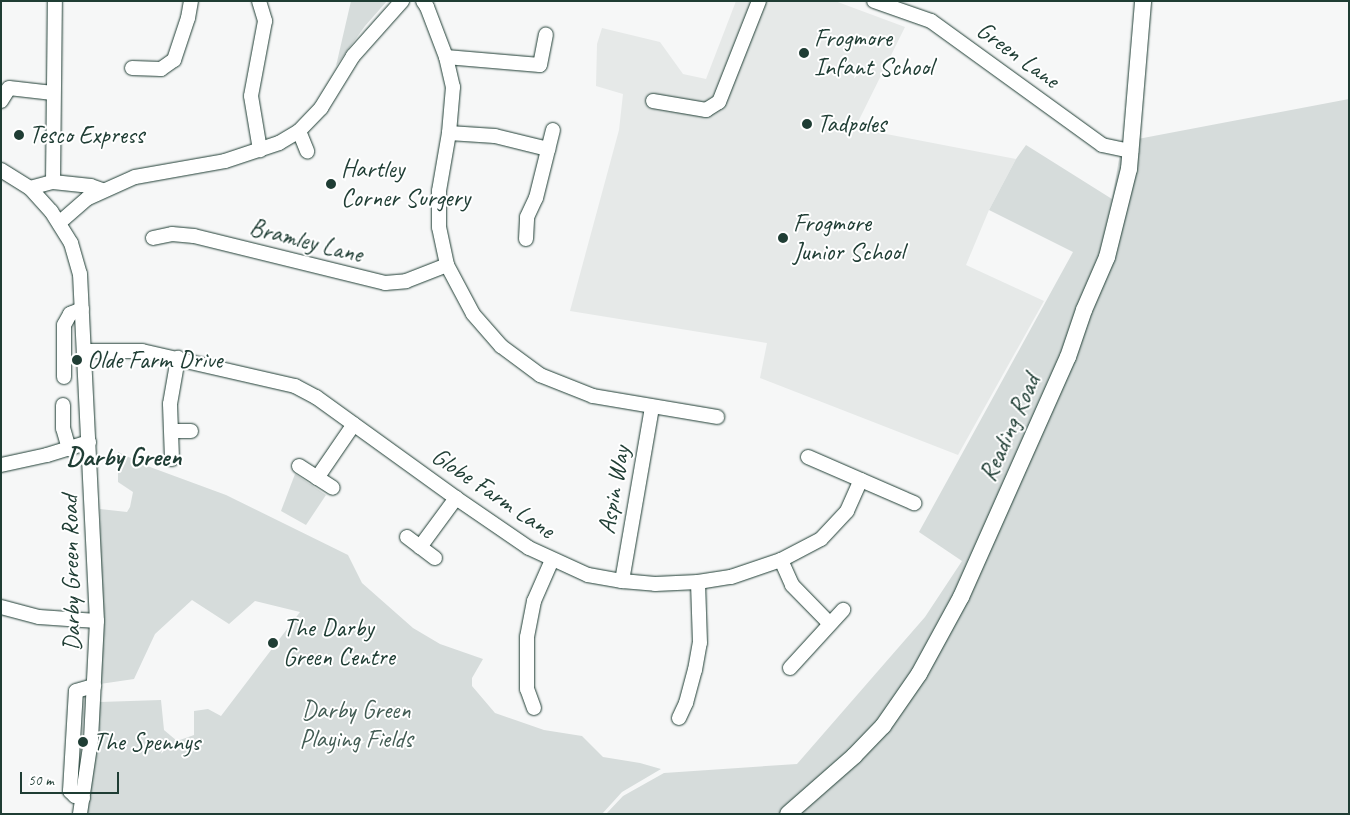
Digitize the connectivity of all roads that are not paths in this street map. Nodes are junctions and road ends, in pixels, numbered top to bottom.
1 (55, 1) edge
2 (191, 1) edge
3 (259, 1) edge
4 (402, 1) edge
5 (423, 1) edge
6 (759, 1) edge
7 (874, 1) edge
8 (1143, 1) edge
9 (546, 35) dead end
10 (446, 57) junction
11 (132, 68) dead end
12 (53, 92) junction
13 (1, 101) edge
14 (653, 101) dead end
15 (553, 130) dead end
16 (299, 131) junction
17 (450, 133) junction
18 (548, 149) junction
19 (260, 150) junction
20 (1131, 150) junction
21 (306, 152) dead end
22 (1, 170) edge
23 (53, 182) junction
24 (30, 188) junction
25 (102, 190) junction
26 (59, 223) junction
27 (153, 238) dead end
28 (526, 239) dead end
29 (447, 265) junction
30 (82, 309) junction
31 (84, 351) junction
32 (178, 358) junction
33 (64, 378) dead end
34 (63, 405) dead end
35 (652, 407) junction
36 (717, 417) dead end
37 (354, 424) junction
38 (172, 431) junction
39 (191, 431) dead end
40 (89, 442) junction
41 (69, 449) junction
42 (808, 457) dead end
43 (172, 459) dead end
44 (1, 465) edge
45 (299, 466) dead end
46 (317, 478) junction
47 (861, 480) junction
48 (333, 488) dead end
49 (456, 498) junction
50 (914, 503) dead end
51 (406, 537) dead end
52 (420, 547) junction
53 (435, 558) dead end
54 (552, 560) junction
55 (781, 560) junction
56 (622, 581) junction
57 (698, 582) junction
58 (1, 606) edge
59 (843, 610) dead end
60 (96, 621) junction
61 (830, 624) junction
62 (790, 668) dead end
63 (534, 708) dead end
64 (679, 718) dead end
65 (80, 814) edge
66 (788, 814) edge

1 - 12 street
2 - 11 street
3 - 19 street
4 - 16 street
5 - 10 street
6 - 14 street
7 - 20 street, Green Lane
8 - 20 main road, Reading Road
9 - 10 street
10 - 17 street
12 - 13 street
12 - 23 street
15 - 18 street
16 - 19 street
16 - 21 street
17 - 18 street
17 - 29 street
18 - 28 street
19 - 25 street
20 - 66 main road, Reading Road
22 - 24 street, Darby Green Road
23 - 24 street
23 - 25 street
24 - 26 street, Darby Green Road
25 - 26 street
26 - 30 street, Darby Green Road
27 - 29 street, Bramley Lane
29 - 35 street
30 - 31 street, Darby Green Road
30 - 33 street
31 - 32 street, Globe Farm Lane
31 - 40 street, Darby Green Road
32 - 37 street, Globe Farm Lane
32 - 38 street
34 - 41 street
35 - 36 street
35 - 56 street, Aspin Way
37 - 46 street
37 - 49 street, Globe Farm Lane
38 - 39 street
38 - 43 street
40 - 41 street
40 - 60 street, Darby Green Road
41 - 44 street
42 - 47 street
45 - 46 street
46 - 48 street
47 - 50 street
47 - 55 street, Globe Farm Lane
49 - 52 street
49 - 54 street, Globe Farm Lane
51 - 52 street
52 - 53 street
54 - 56 street, Globe Farm Lane
54 - 63 street
55 - 57 street, Globe Farm Lane
55 - 61 street
56 - 57 street, Globe Farm Lane
57 - 64 street
58 - 60 street
59 - 61 street
60 - 65 street, Darby Green Road
61 - 62 street

